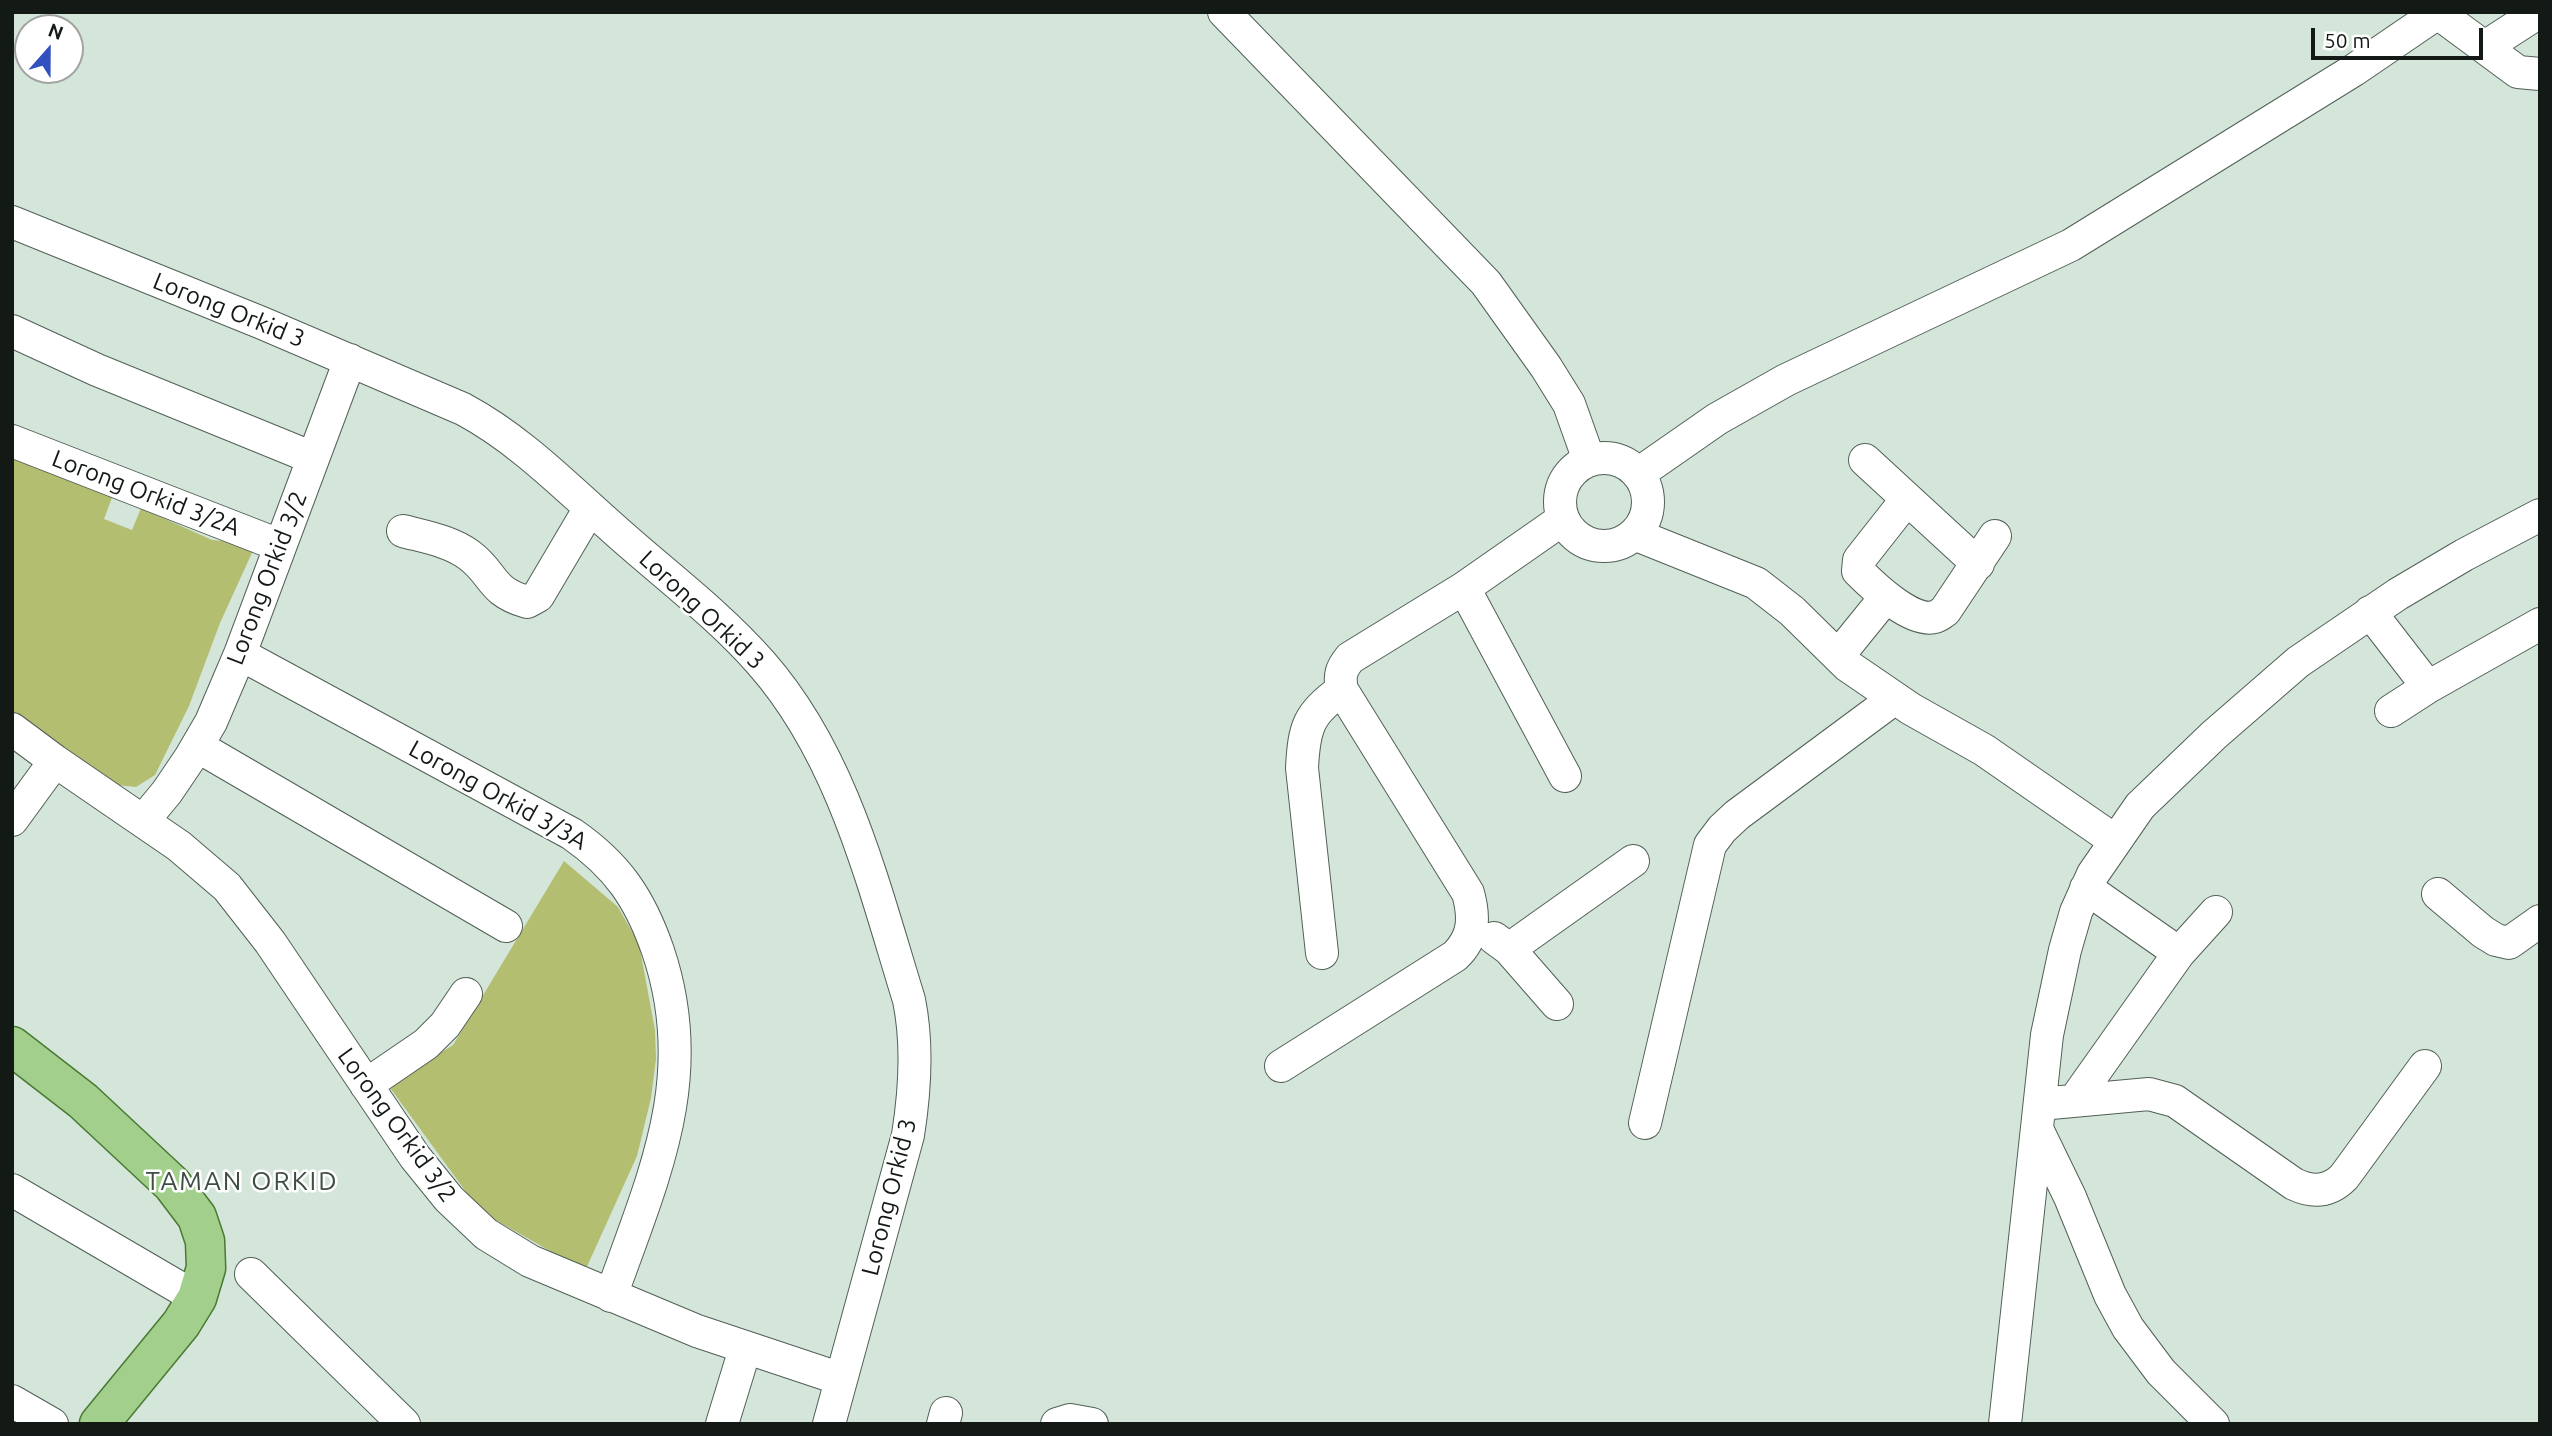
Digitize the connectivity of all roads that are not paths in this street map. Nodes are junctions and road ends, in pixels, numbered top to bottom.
1 (1224, 12) edge
2 (2438, 12) edge
3 (2539, 12) edge
4 (2485, 47) junction
5 (2540, 74) edge
6 (12, 222) edge
7 (12, 331) edge
8 (350, 360) junction
9 (12, 441) edge
10 (313, 458) junction
11 (1590, 460) junction
12 (1865, 460) dead end
13 (1638, 474) junction
14 (1907, 499) junction
15 (590, 508) junction
16 (2540, 515) edge
17 (1563, 519) junction
18 (402, 531) dead end
19 (1634, 534) junction
20 (1995, 536) dead end
21 (279, 545) junction
22 (1978, 564) junction
23 (1464, 588) junction
24 (1885, 598) junction
25 (2370, 612) junction
26 (2540, 624) edge
27 (240, 654) junction
28 (1838, 656) junction
29 (2428, 687) junction
30 (1342, 690) junction
31 (1895, 698) junction
32 (2391, 711) dead end
33 (12, 729) edge
34 (197, 746) junction
35 (55, 761) junction
36 (1566, 776) dead end
37 (12, 820) edge
38 (143, 821) junction
39 (2115, 840) junction
40 (1633, 861) dead end
41 (2086, 888) junction
42 (2438, 894) dead end
43 (2216, 912) dead end
44 (2540, 921) edge
45 (1473, 922) junction
46 (506, 926) dead end
47 (1509, 949) junction
48 (1322, 953) dead end
49 (2179, 953) junction
50 (466, 994) dead end
51 (1557, 1004) dead end
52 (12, 1046) edge
53 (1281, 1066) dead end
54 (2425, 1066) dead end
55 (366, 1085) junction
56 (2074, 1101) junction
57 (2038, 1116) junction
58 (1645, 1123) dead end
59 (12, 1190) edge
60 (251, 1274) dead end
61 (611, 1296) junction
62 (197, 1298) junction
63 (745, 1349) junction
64 (841, 1379) junction
65 (12, 1401) edge
66 (52, 1424) edge
67 (99, 1424) edge
68 (404, 1424) edge
69 (722, 1424) edge
70 (829, 1424) edge
71 (1057, 1424) edge
72 (1092, 1424) edge
73 (2005, 1424) edge
74 (2213, 1424) edge

1 - 11 street
2 - 4 street
2 - 13 street
3 - 4 street
4 - 5 street
6 - 8 street, Lorong Orkid 3
7 - 10 street
8 - 10 street, Lorong Orkid 3/2
8 - 15 street, Lorong Orkid 3
9 - 21 street, Lorong Orkid 3/2A
10 - 21 street, Lorong Orkid 3/2
11 - 13 street
11 - 17 street
12 - 14 street
13 - 19 street
14 - 22 street
14 - 24 street
15 - 18 street
15 - 64 street, Lorong Orkid 3
16 - 25 street
17 - 19 street
17 - 23 street
19 - 28 street
20 - 22 street
21 - 27 street, Lorong Orkid 3/2
22 - 24 street
23 - 30 street
23 - 36 street
24 - 28 street
25 - 29 street
25 - 39 street
26 - 29 street
27 - 34 street, Lorong Orkid 3/2
27 - 61 street, Lorong Orkid 3/3A
28 - 31 street
29 - 32 street
30 - 45 street
30 - 48 street
31 - 39 street
31 - 58 street
33 - 35 street, Lorong Orkid 3/2
34 - 38 street, Lorong Orkid 3/2
34 - 46 street
35 - 37 street
35 - 38 street, Lorong Orkid 3/2
38 - 55 street, Lorong Orkid 3/2
39 - 41 street
40 - 47 street
41 - 49 street
41 - 57 street
42 - 44 street
43 - 49 street
45 - 47 street
45 - 53 street
47 - 51 street
49 - 56 street
50 - 55 street
52 - 62 main road
54 - 56 street
55 - 61 street, Lorong Orkid 3/2
56 - 57 street
57 - 73 street
57 - 74 street
59 - 62 street
60 - 68 street
61 - 63 street, Lorong Orkid 3/2
62 - 67 main road
63 - 64 street, Lorong Orkid 3/2
63 - 69 street
64 - 70 street, Lorong Orkid 3
65 - 66 street
71 - 72 street

